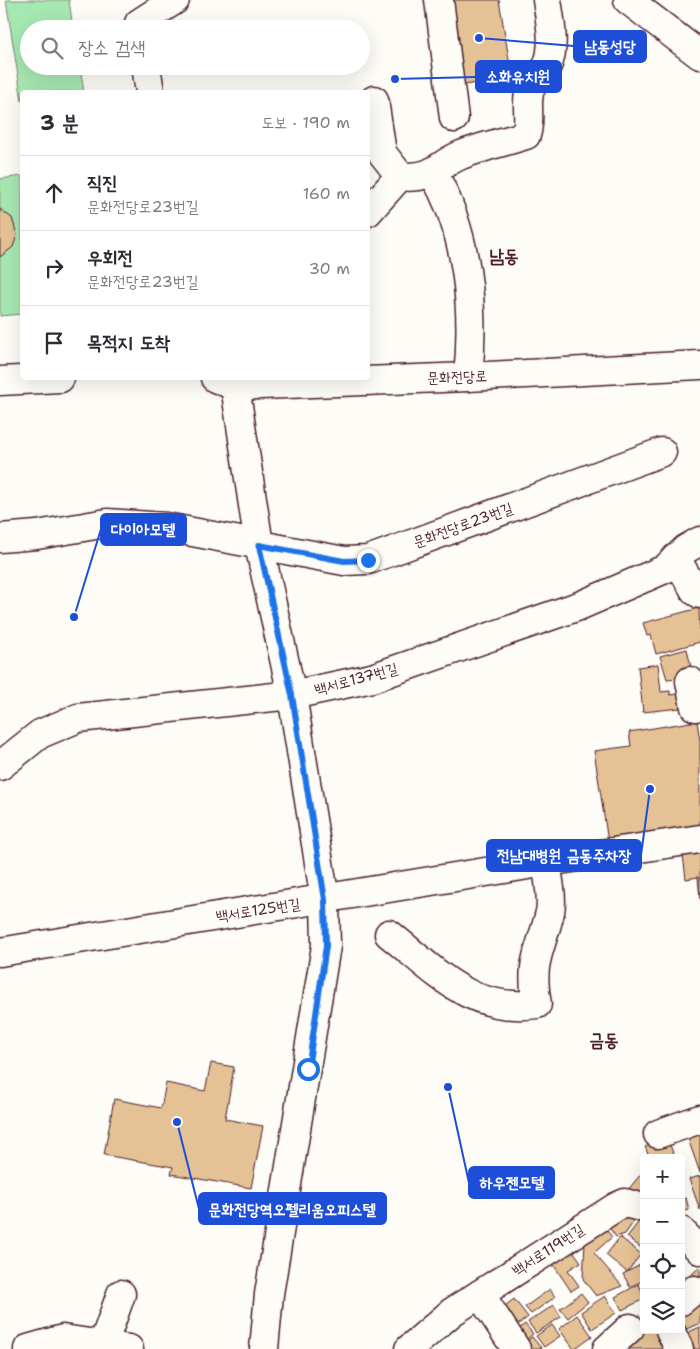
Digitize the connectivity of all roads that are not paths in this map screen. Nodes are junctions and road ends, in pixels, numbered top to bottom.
1 (175, 0) edge
2 (439, 0) edge
3 (548, 0) edge
4 (628, 0) edge
5 (138, 17) edge
6 (700, 55) edge
7 (147, 75) edge
8 (150, 90) edge
9 (374, 100) dead end
10 (454, 118) dead end
11 (433, 173) junction
12 (400, 176) junction
13 (370, 210) edge
14 (700, 365) edge
15 (468, 377) junction
16 (370, 379) edge
17 (20, 380) edge
18 (322, 380) edge
19 (0, 381) edge
20 (225, 382) edge
21 (662, 452) dead end
22 (0, 538) edge
23 (700, 541) edge
24 (259, 545) junction
25 (676, 558) junction
26 (700, 594) edge
27 (690, 681) dead end
28 (292, 695) junction
29 (700, 706) edge
30 (0, 766) edge
31 (700, 839) edge
32 (546, 862) junction
33 (325, 900) junction
34 (389, 934) dead end
35 (0, 952) edge
36 (700, 1119) edge
37 (658, 1134) dead end
38 (640, 1207) edge
39 (685, 1222) edge
40 (700, 1223) edge
41 (685, 1235) edge
42 (700, 1250) edge
43 (122, 1294) dead end
44 (480, 1294) junction
45 (630, 1328) dead end
46 (672, 1334) edge
47 (116, 1347) edge
48 (28, 1349) edge
49 (264, 1349) edge
50 (409, 1349) edge
51 (516, 1349) edge
52 (607, 1349) edge
53 (679, 1349) edge

1 - 5 street
2 - 10 street
3 - 11 street
4 - 6 street
7 - 8 street
9 - 12 street
11 - 12 street
11 - 15 street
12 - 13 street
14 - 15 street, 문화전당로
15 - 16 street, 문화전당로
17 - 19 street
18 - 20 street, 문화전당로
20 - 24 street
21 - 24 street, 문화전당로23번길
22 - 24 street, 문화전당로23번길
23 - 25 street, 백서로137번길
24 - 28 street
25 - 26 street
25 - 28 street, 백서로137번길
27 - 29 street
28 - 30 street, 백서로137번길
28 - 33 street
31 - 32 street, 백서로125번길
32 - 33 street, 백서로125번길
32 - 34 street
33 - 35 street, 백서로125번길
33 - 49 street
36 - 37 street
38 - 44 street, 백서로119번길
39 - 40 street
41 - 42 street
43 - 47 street
44 - 50 street, 백서로119번길
44 - 51 street
45 - 52 street
46 - 53 street
47 - 48 street

